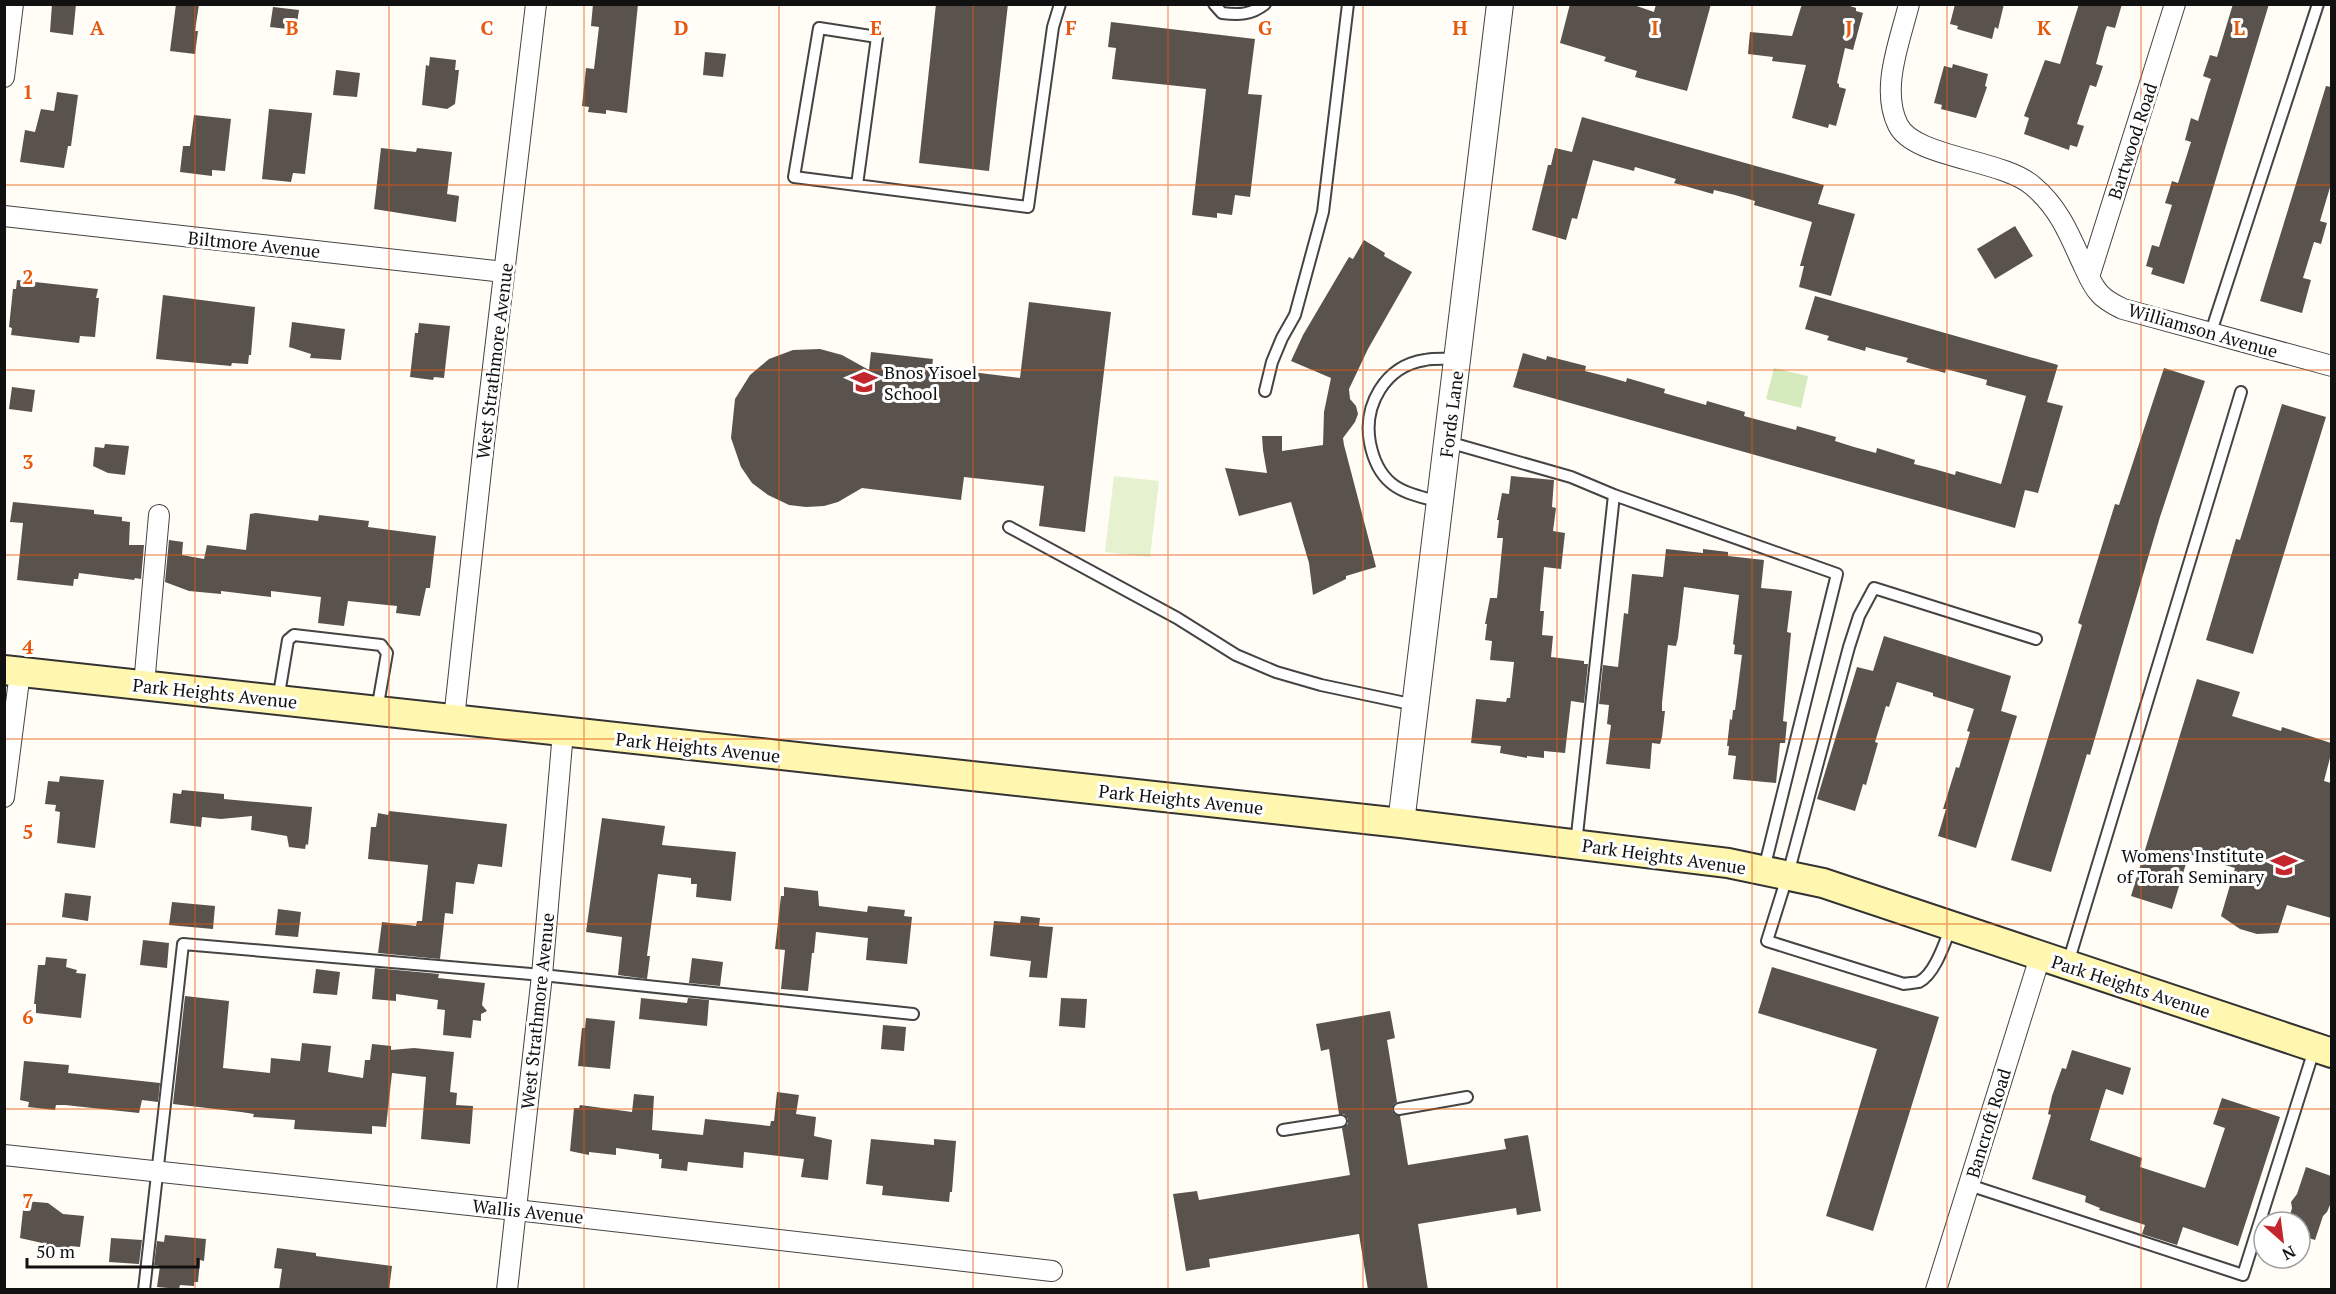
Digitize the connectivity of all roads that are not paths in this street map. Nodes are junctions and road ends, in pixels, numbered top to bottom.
1 (13, 4) edge
2 (536, 4) edge
3 (1060, 4) edge
4 (1214, 4) edge
5 (1265, 4) edge
6 (1348, 4) edge
7 (1500, 4) edge
8 (1909, 4) edge
9 (2175, 4) edge
10 (2318, 4) edge
11 (4, 77) edge
12 (857, 185) junction
13 (4, 216) edge
14 (504, 272) junction
15 (2089, 277) junction
16 (2211, 332) junction
17 (1458, 359) junction
18 (2331, 366) edge
19 (1265, 391) dead end
20 (2241, 392) dead end
21 (1448, 442) junction
22 (1614, 495) junction
23 (1441, 502) junction
24 (159, 515) dead end
25 (1009, 527) dead end
26 (2036, 639) dead end
27 (12, 671) edge
28 (144, 685) junction
29 (278, 700) junction
30 (1416, 705) junction
31 (377, 711) junction
32 (454, 719) junction
33 (562, 732) junction
34 (4, 797) edge
35 (1401, 823) junction
36 (1576, 844) junction
37 (1776, 872) junction
38 (1951, 927) junction
39 (2040, 957) junction
40 (2067, 965) junction
41 (542, 975) junction
42 (913, 1014) dead end
43 (2323, 1051) edge
44 (1467, 1097) dead end
45 (1399, 1109) dead end
46 (1341, 1121) dead end
47 (1283, 1130) dead end
48 (4, 1155) edge
49 (157, 1171) junction
50 (1969, 1185) junction
51 (516, 1210) junction
52 (1052, 1271) dead end
53 (144, 1290) edge
54 (507, 1290) edge
55 (1936, 1290) edge

1 - 11 street
2 - 14 street, West Strathmore Avenue
3 - 12 lane
4 - 5 lane
6 - 19 lane
7 - 17 street, Fords Lane
8 - 15 street, Williamson Avenue
9 - 15 street, Bartwood Road
10 - 16 lane
12 - 12 lane
13 - 14 street, Biltmore Avenue
14 - 32 street, West Strathmore Avenue
15 - 16 street, Williamson Avenue
16 - 18 street, Williamson Avenue
17 - 21 street, Fords Lane
17 - 23 lane
20 - 40 lane
21 - 22 lane
21 - 23 street, Fords Lane
22 - 36 lane
22 - 37 lane
23 - 30 street, Fords Lane
24 - 28 street
25 - 30 lane
26 - 37 lane
27 - 28 main road, Park Heights Avenue
27 - 34 street
28 - 29 main road, Park Heights Avenue
29 - 31 main road, Park Heights Avenue
29 - 31 lane
30 - 35 street, Fords Lane
31 - 32 main road, Park Heights Avenue
32 - 33 main road, Park Heights Avenue
33 - 35 main road, Park Heights Avenue
33 - 41 street, West Strathmore Avenue
35 - 36 main road, Park Heights Avenue
36 - 37 main road, Park Heights Avenue
37 - 38 main road, Park Heights Avenue
37 - 38 lane
38 - 39 main road, Park Heights Avenue
39 - 40 main road, Park Heights Avenue
39 - 50 street, Bancroft Road
40 - 43 main road, Park Heights Avenue
41 - 42 lane
41 - 49 lane
41 - 51 street, West Strathmore Avenue
43 - 50 lane
44 - 45 lane
46 - 47 lane
48 - 49 street, Wallis Avenue
49 - 51 street, Wallis Avenue
49 - 53 lane
50 - 55 street, Bancroft Road
51 - 52 street, Wallis Avenue
51 - 54 street, West Strathmore Avenue

